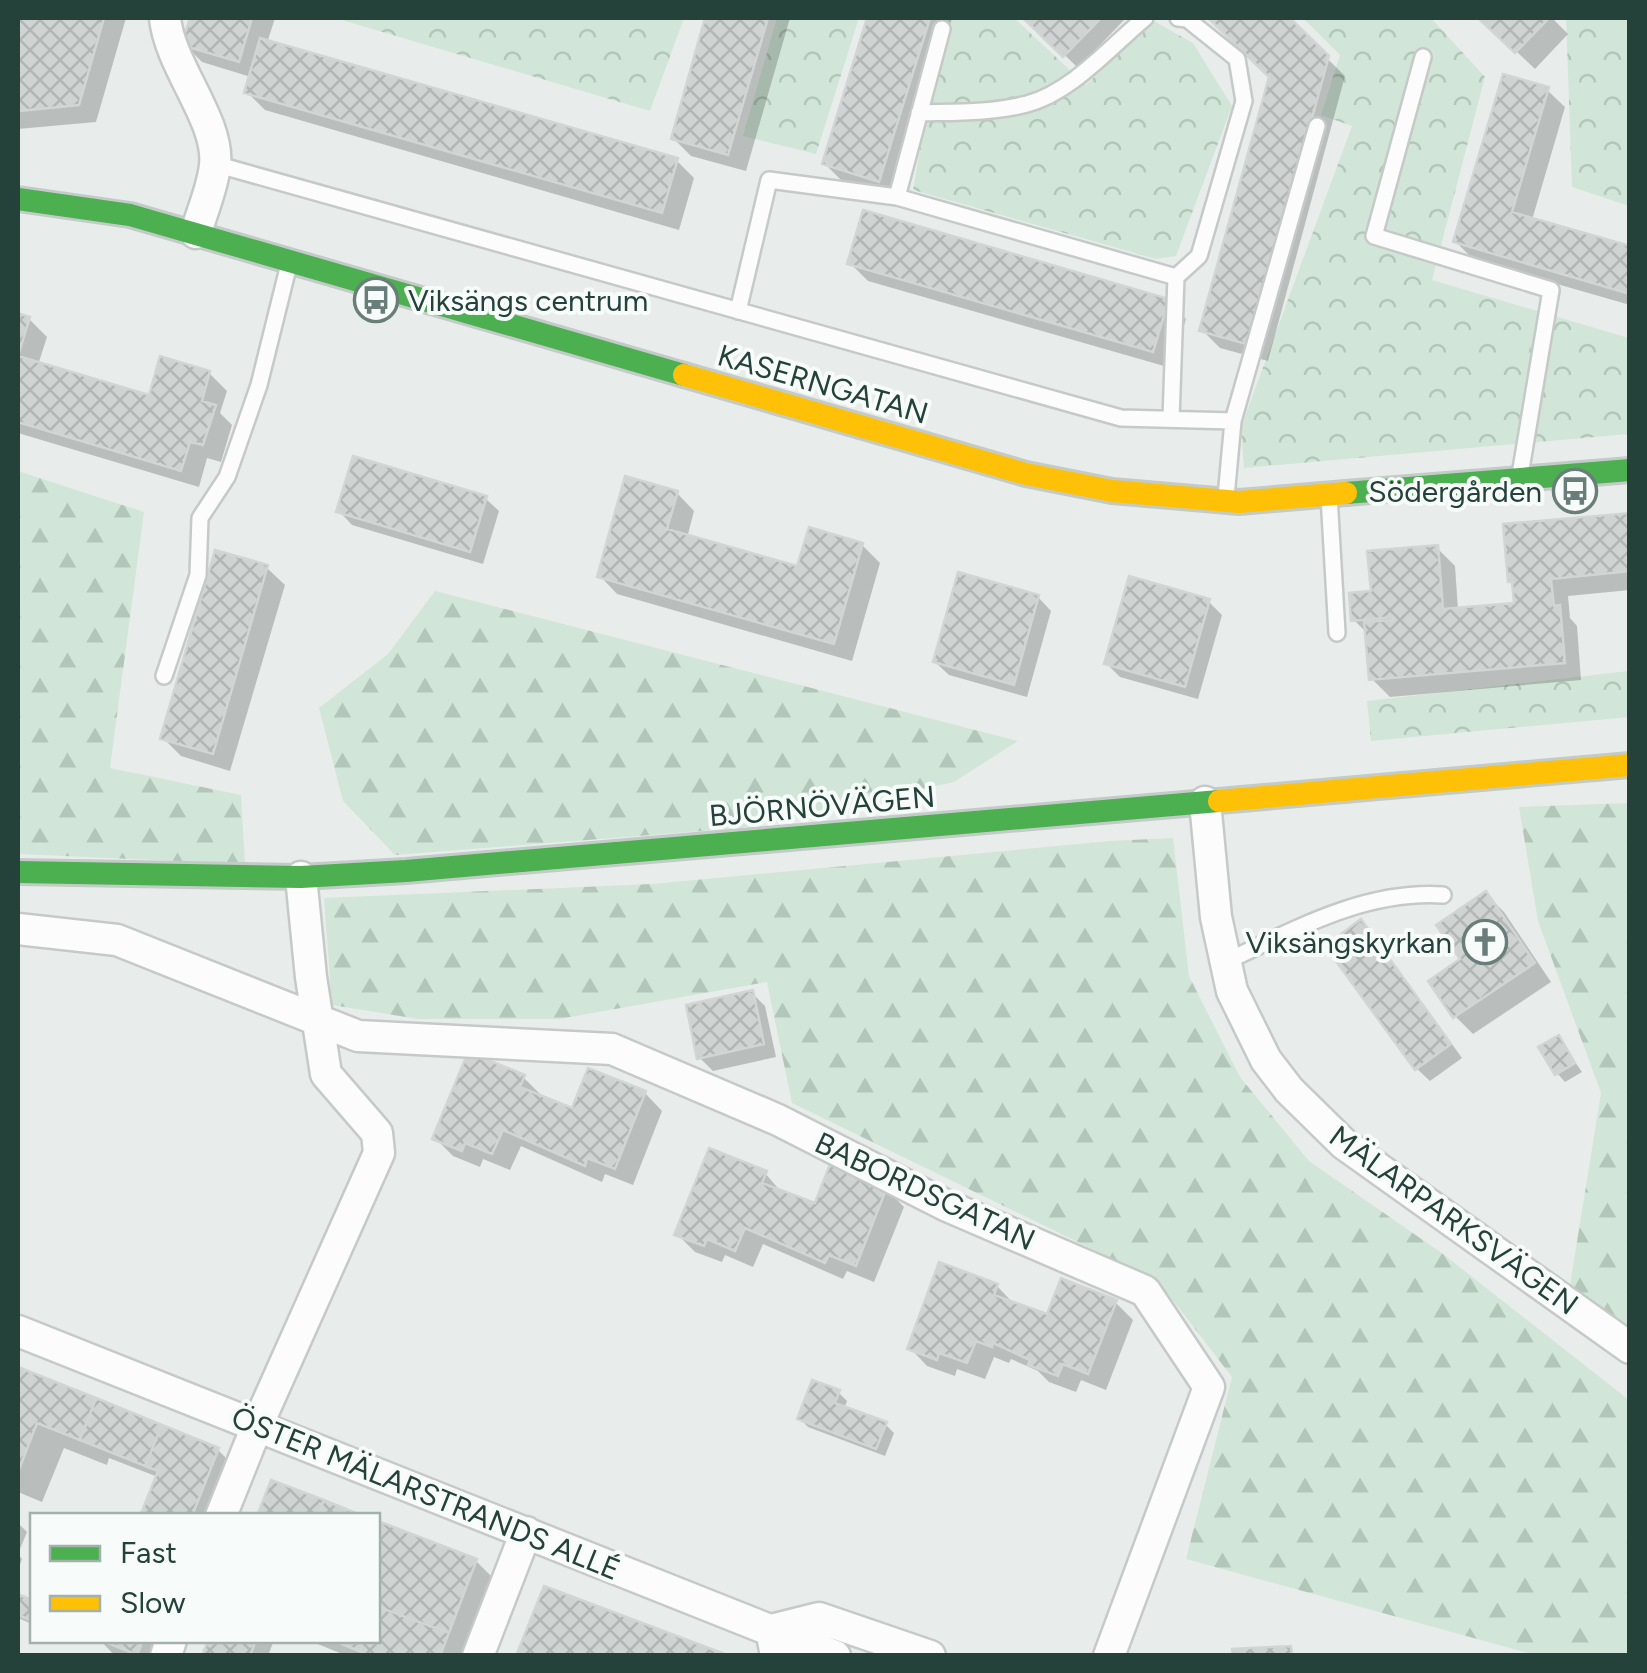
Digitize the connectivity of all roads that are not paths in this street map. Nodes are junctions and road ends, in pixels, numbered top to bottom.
1 (165, 18) edge
2 (1144, 18) edge
3 (1178, 18) edge
4 (942, 29) dead end
5 (1423, 58) dead end
6 (919, 113) junction
7 (1317, 126) dead end
8 (215, 164) junction
9 (897, 197) junction
10 (18, 199) edge
11 (196, 233) junction
12 (290, 260) junction
13 (1176, 277) junction
14 (738, 311) junction
15 (1171, 419) junction
16 (1233, 421) junction
17 (1630, 470) edge
18 (1520, 480) junction
19 (1330, 496) junction
20 (1226, 501) junction
21 (1337, 633) dead end
22 (164, 676) dead end
23 (1630, 765) edge
24 (1205, 802) junction
25 (18, 872) edge
26 (301, 877) junction
27 (1443, 895) dead end
28 (18, 929) edge
29 (1225, 962) junction
30 (316, 1017) junction
31 (18, 1331) edge
32 (1630, 1348) edge
33 (256, 1426) junction
34 (222, 1513) edge
35 (526, 1532) junction
36 (774, 1643) edge
37 (478, 1656) edge
38 (835, 1656) edge
39 (930, 1656) edge
40 (1109, 1656) edge

1 - 8 street
2 - 6 lane
3 - 13 lane
4 - 6 lane
5 - 18 lane
6 - 9 lane
7 - 16 lane
8 - 11 street
8 - 14 lane
9 - 13 lane
9 - 14 lane
10 - 11 street, KASERNGATAN
11 - 12 street, KASERNGATAN
12 - 20 street, KASERNGATAN
12 - 22 lane
13 - 15 lane
14 - 15 lane
15 - 16 lane
16 - 20 lane
17 - 18 street, KASERNGATAN
18 - 19 street, KASERNGATAN
19 - 20 street, KASERNGATAN
19 - 21 lane
23 - 24 street, BJÖRNÖVÄGEN
24 - 26 street, BJÖRNÖVÄGEN
24 - 29 street, MÄLARPARKSVÄGEN
25 - 26 street, BJÖRNÖVÄGEN
26 - 30 street
27 - 29 lane
28 - 30 street
29 - 32 street, MÄLARPARKSVÄGEN
30 - 33 street
30 - 40 street, BABORDSGATAN
31 - 33 street, ÖSTER MÄLARSTRANDS ALLÉ
33 - 34 street
33 - 35 street, ÖSTER MÄLARSTRANDS ALLÉ
35 - 36 street, ÖSTER MÄLARSTRANDS ALLÉ
35 - 37 street
36 - 38 street, ÖSTER MÄLARSTRANDS ALLÉ
36 - 39 street

